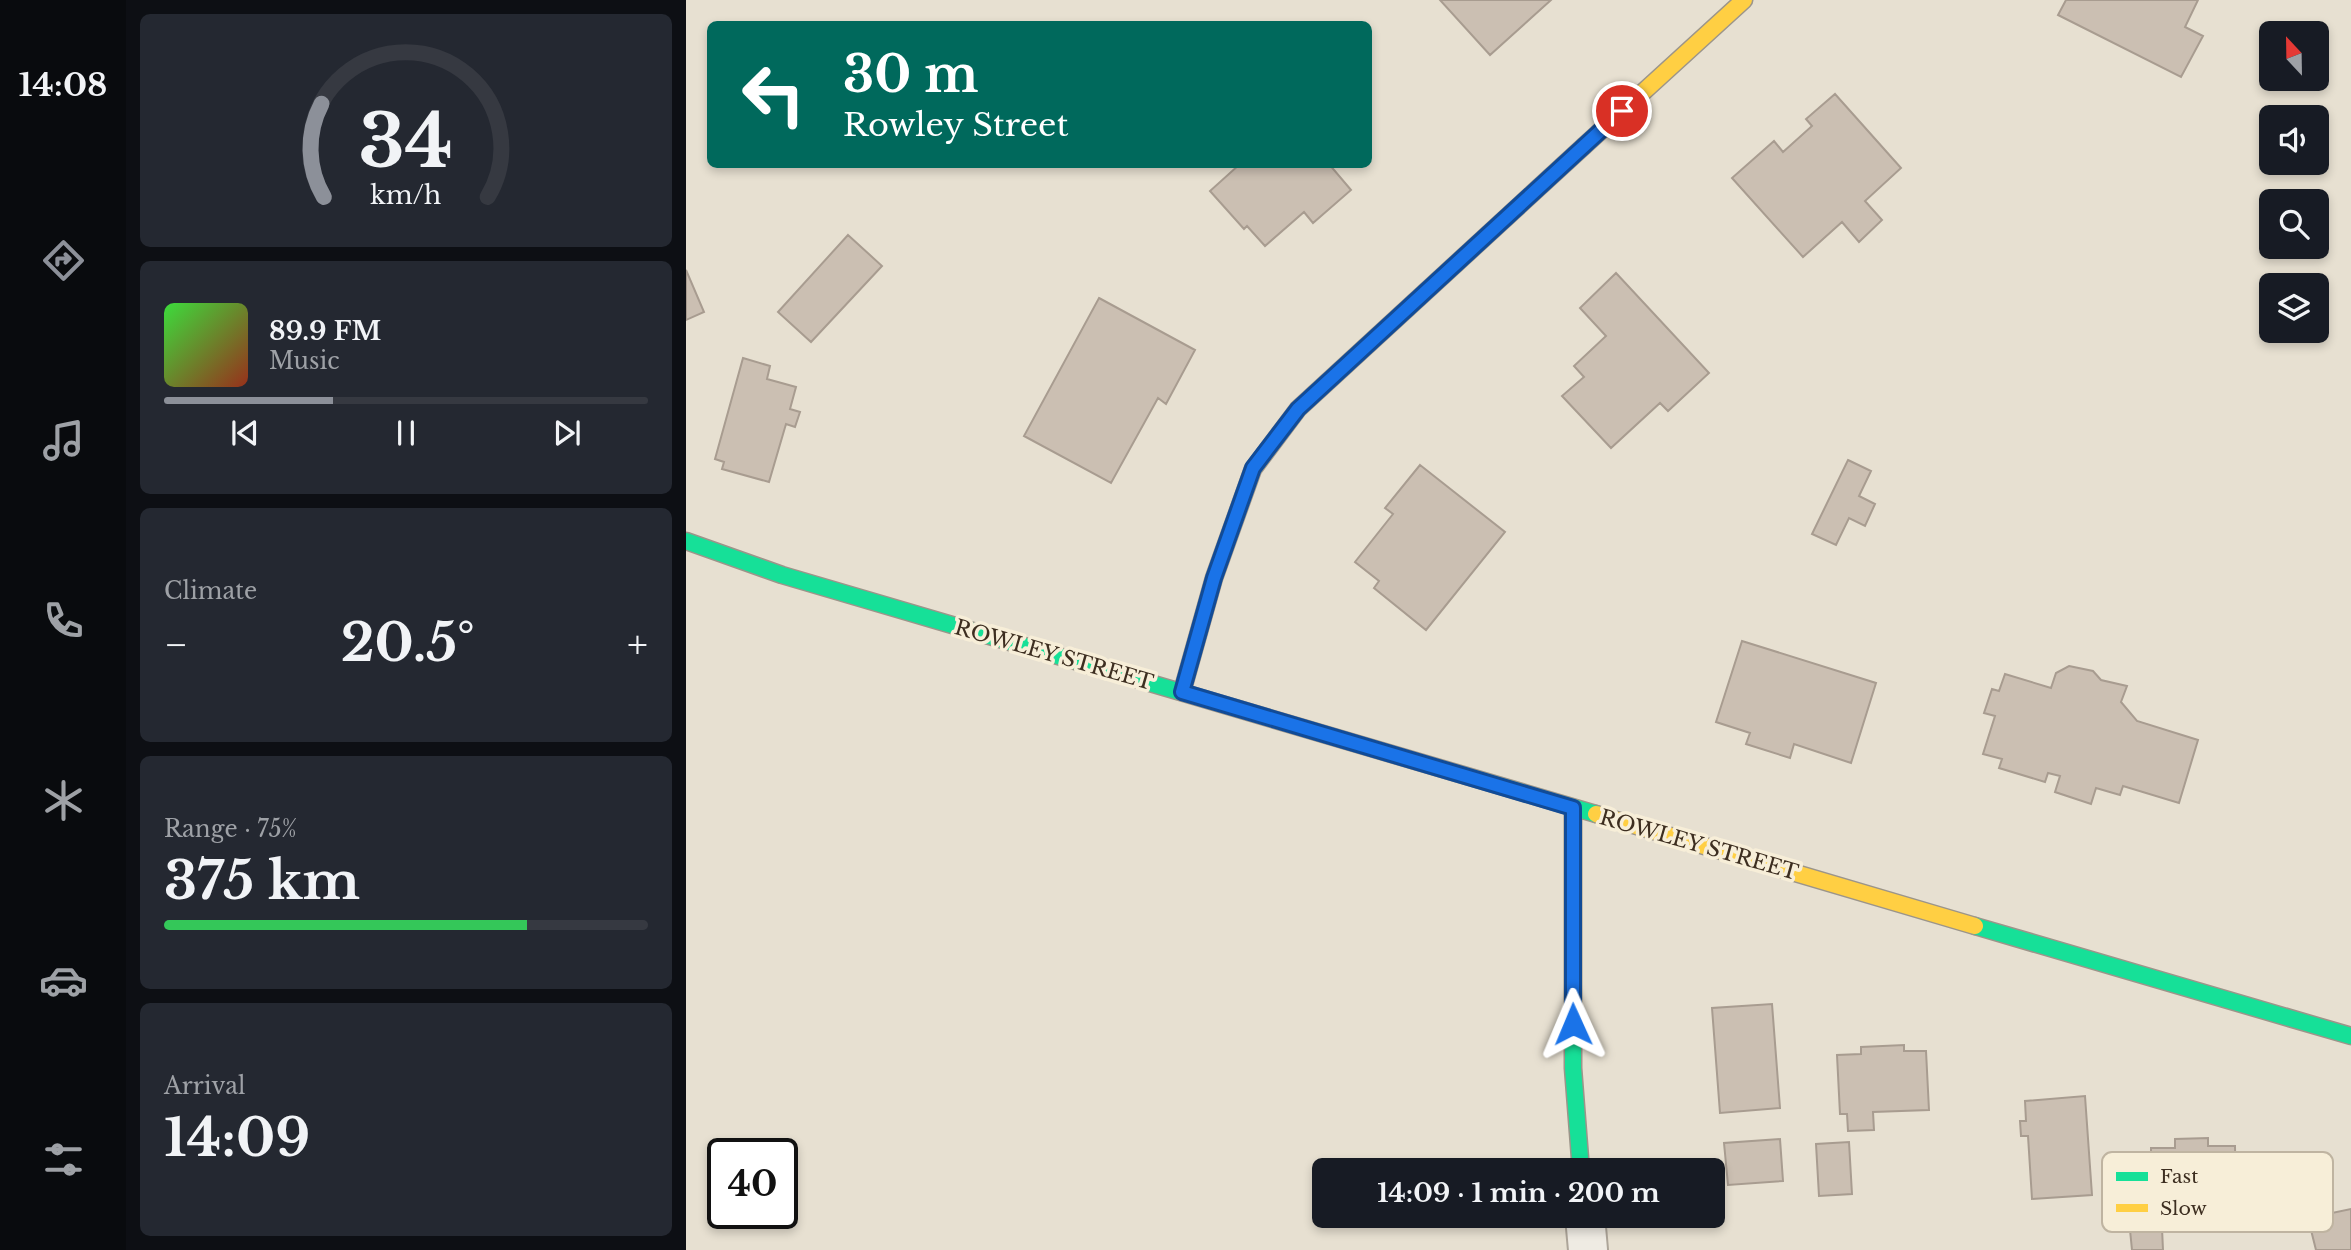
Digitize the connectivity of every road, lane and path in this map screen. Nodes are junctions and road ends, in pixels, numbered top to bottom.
1 (1744, 0) edge
2 (686, 541) edge
3 (1182, 692) junction
4 (1573, 808) junction
5 (2351, 1036) edge
6 (1579, 1158) edge
7 (1586, 1228) edge
8 (1588, 1250) edge

1 - 3 street
2 - 3 street, ROWLEY STREET
3 - 4 street, ROWLEY STREET
4 - 5 street, ROWLEY STREET
4 - 6 street
7 - 8 street

